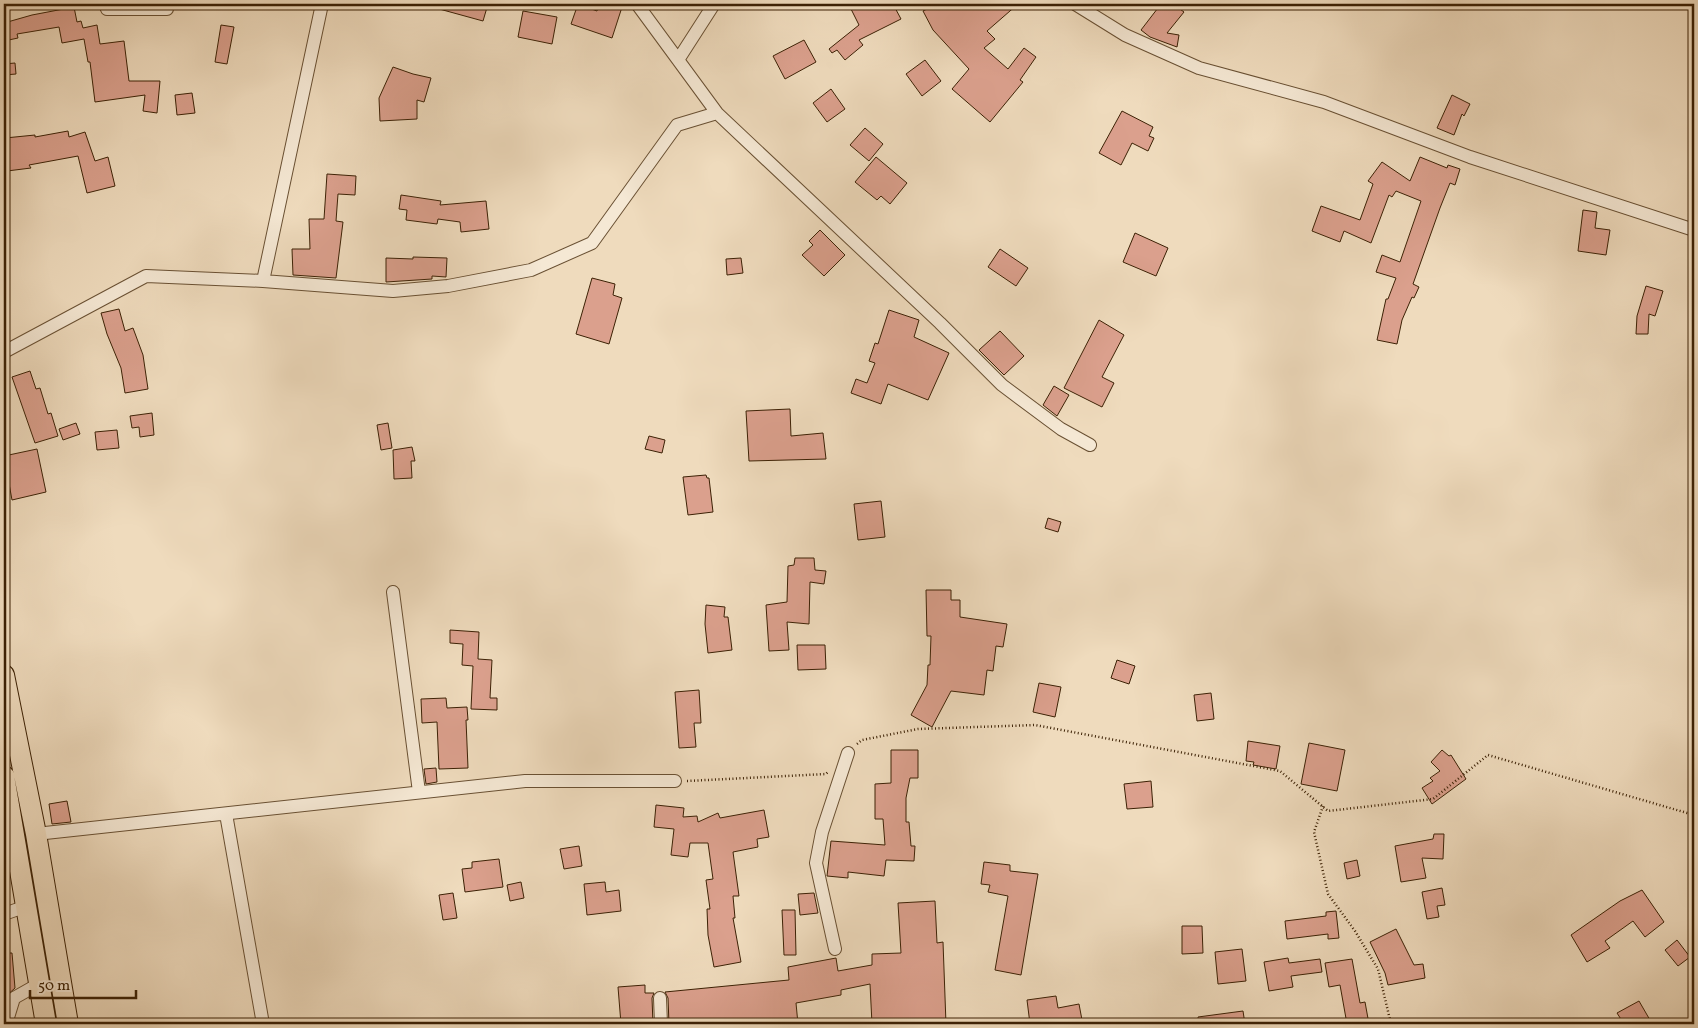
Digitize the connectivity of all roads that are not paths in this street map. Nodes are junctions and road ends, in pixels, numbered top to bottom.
1 (105, 4) edge
2 (322, 4) edge
3 (637, 4) edge
4 (714, 4) edge
5 (1075, 4) edge
6 (167, 9) dead end
7 (678, 60) junction
8 (717, 113) junction
9 (1694, 230) edge
10 (263, 281) junction
11 (4, 352) edge
12 (1090, 445) dead end
13 (393, 592) dead end
14 (4, 675) edge
15 (848, 753) road end
16 (4, 776) edge
17 (675, 781) road end
18 (419, 792) junction
19 (226, 814) junction
20 (36, 834) junction
21 (24, 907) junction
22 (4, 914) edge
23 (835, 950) dead end
24 (38, 985) junction
25 (660, 998) dead end
26 (6, 1024) edge
27 (46, 1024) edge
28 (68, 1024) edge
29 (262, 1024) edge
30 (662, 1024) edge

1 - 6 street
2 - 10 street
3 - 7 street
4 - 7 street
5 - 9 street
7 - 8 street
8 - 10 street
8 - 12 street
10 - 11 street
13 - 18 street
14 - 20 highway
15 - 23 street
16 - 21 highway
17 - 18 street
18 - 19 street
19 - 20 street
19 - 29 street
20 - 28 highway
21 - 22 street
21 - 24 highway
24 - 26 street
24 - 27 highway
25 - 30 street

